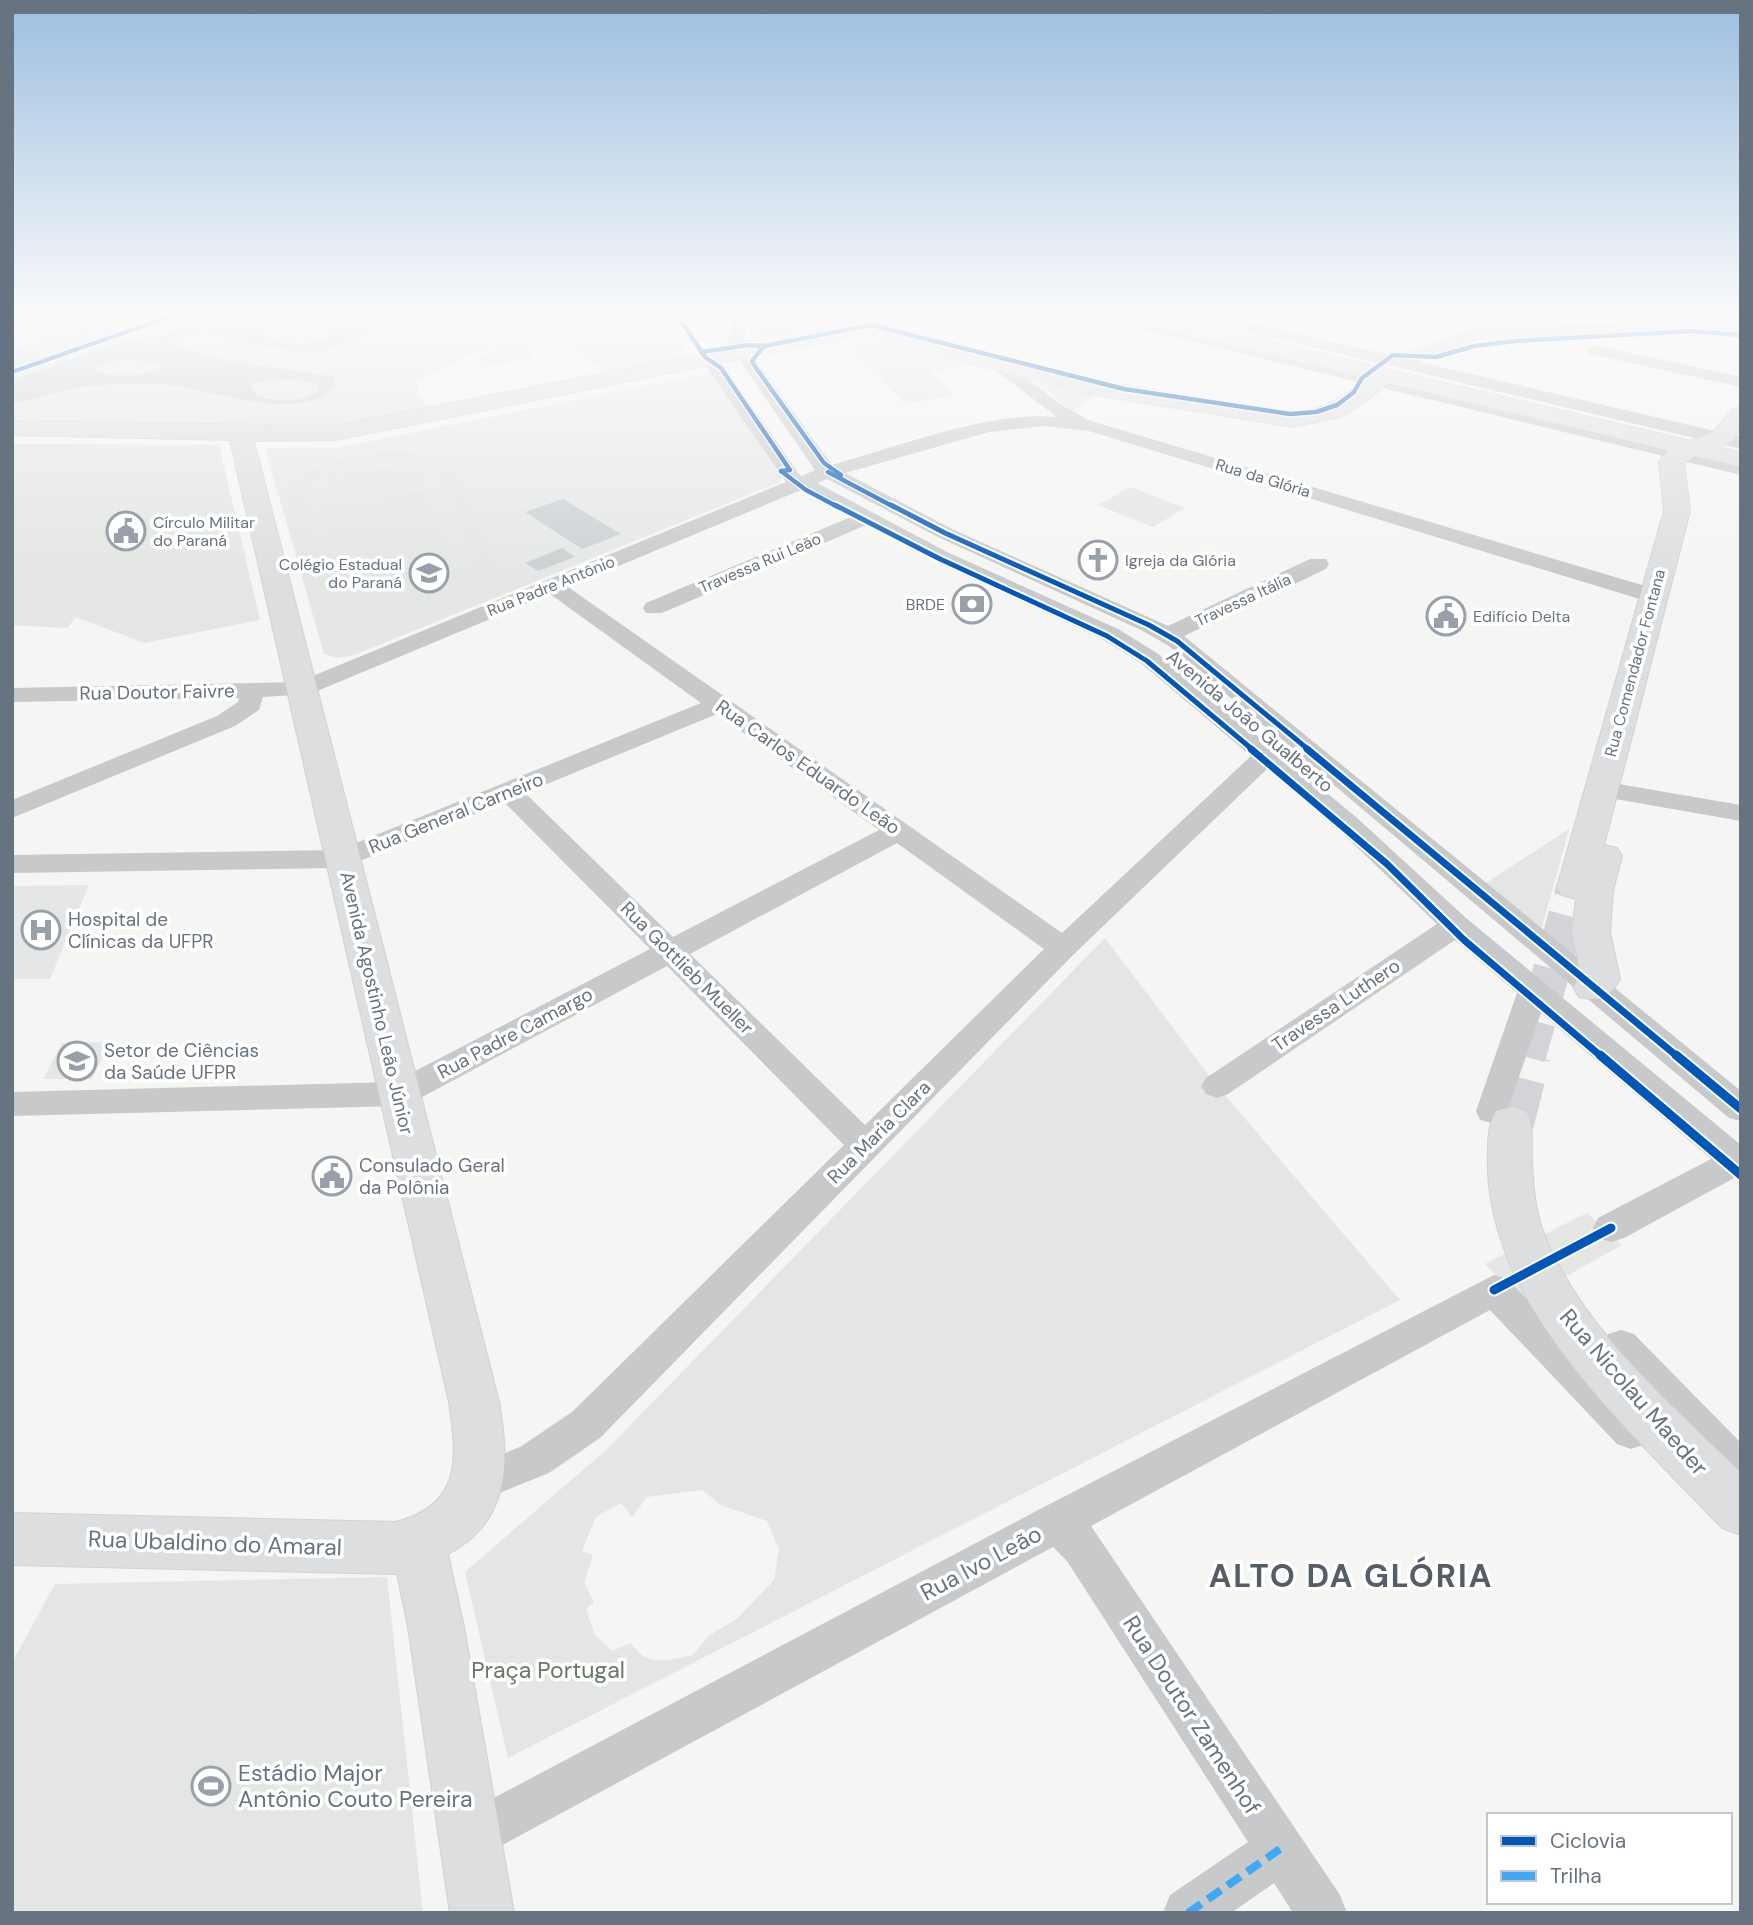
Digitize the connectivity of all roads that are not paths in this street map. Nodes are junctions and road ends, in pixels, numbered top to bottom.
1 (502, 402) edge
2 (524, 402) edge
3 (752, 402) edge
4 (767, 402) edge
5 (1036, 402) edge
6 (1178, 402) edge
7 (1347, 402) edge
8 (1487, 402) edge
9 (1516, 402) edge
10 (1516, 402) edge
11 (1741, 414) edge
12 (1049, 415) junction
13 (12, 428) edge
14 (12, 434) edge
15 (242, 440) junction
16 (1619, 440) junction
17 (1713, 447) edge
18 (1741, 460) edge
19 (1741, 469) edge
20 (828, 472) junction
21 (1673, 482) junction
22 (800, 483) junction
23 (866, 518) junction
24 (1318, 564) dead end
25 (553, 586) junction
26 (1654, 596) junction
27 (654, 608) dead end
28 (1167, 635) junction
29 (302, 689) junction
30 (252, 690) junction
31 (12, 695) edge
32 (719, 704) junction
33 (1266, 757) junction
34 (1601, 789) junction
35 (508, 791) junction
36 (12, 810) edge
37 (1741, 813) edge
38 (898, 831) junction
39 (343, 859) junction
40 (12, 864) edge
41 (1574, 887) tunnel mouth
42 (1456, 925) junction
43 (1063, 948) junction
44 (670, 951) junction
45 (1593, 987) junction
46 (1533, 990) junction
47 (1217, 1086) dead end
48 (399, 1094) junction
49 (12, 1104) edge
50 (1741, 1109) edge
51 (1502, 1117) joint
52 (866, 1145) junction
53 (1738, 1163) edge
54 (1612, 1228) dead end
55 (1514, 1279) junction
56 (1621, 1346) dead end
57 (1741, 1471) edge
58 (477, 1483) junction
59 (1741, 1510) edge
60 (1057, 1522) junction
61 (1741, 1529) edge
62 (12, 1539) edge
63 (418, 1543) junction
64 (469, 1837) junction
65 (1280, 1849) junction
66 (482, 1913) edge
67 (1188, 1913) edge
68 (1322, 1913) edge

1 - 13 main road
2 - 15 main road
3 - 22 street, Avenida João Gualberto
4 - 20 street, Avenida João Gualberto
5 - 12 street
6 - 7 main road
8 - 16 street
9 - 17 main road
10 - 17 street
11 - 17 main road
12 - 20 street, Rua da Glória
12 - 26 street, Rua da Glória
14 - 15 main road
15 - 29 main road, Avenida Agostinho Leão Júnior
16 - 17 street
16 - 21 main road
17 - 18 main road
17 - 19 street
17 - 21 main road, Rua Comendador Fontana
20 - 22 street, Rua Padre Antônio
20 - 28 street, Avenida João Gualberto
21 - 26 main road, Rua Comendador Fontana
22 - 23 street, Avenida João Gualberto
22 - 25 street, Rua Padre Antônio
23 - 27 street, Travessa Rui Leão
23 - 33 street, Avenida João Gualberto
24 - 28 street, Travessa Itália
25 - 29 street, Rua Padre Antônio
25 - 32 street, Rua Carlos Eduardo Leão
26 - 34 main road, Rua Comendador Fontana
28 - 45 street, Avenida João Gualberto
29 - 30 street, Rua Doutor Faivre
29 - 39 main road, Avenida Agostinho Leão Júnior
30 - 31 street, Rua Doutor Faivre
30 - 36 street
32 - 35 street, Rua General Carneiro
32 - 38 street, Rua Carlos Eduardo Leão
33 - 42 street, Avenida João Gualberto
33 - 43 street, Rua Maria Clara
34 - 37 street
34 - 41 main road, Rua Comendador Fontana
34 - 45 main road
35 - 39 street, Rua General Carneiro
35 - 44 street, Rua Gottlieb Mueller
38 - 43 street, Rua Carlos Eduardo Leão
38 - 44 street, Rua Padre Camargo
39 - 40 street, Rua General Carneiro
39 - 48 main road, Avenida Agostinho Leão Júnior
42 - 46 street, Avenida João Gualberto
42 - 47 street, Travessa Luthero
43 - 52 street, Rua Maria Clara
44 - 48 street, Rua Padre Camargo
44 - 52 street, Rua Gottlieb Mueller
45 - 50 street, Avenida João Gualberto
46 - 51 street
46 - 53 street, Avenida João Gualberto
48 - 49 street, Rua Padre Camargo
48 - 58 main road, Avenida Agostinho Leão Júnior
51 - 55 main road
52 - 58 street, Rua Maria Clara
53 - 54 street
55 - 59 main road, Rua Nicolau Maeder
55 - 60 street, Rua Ivo Leão
55 - 61 street
56 - 57 street
58 - 63 main road
60 - 64 street, Rua Ivo Leão
60 - 65 street, Rua Doutor Zamenhof
62 - 63 main road, Rua Ubaldino do Amaral
63 - 64 main road
64 - 66 main road
65 - 67 street
65 - 68 street, Rua Doutor Zamenhof

